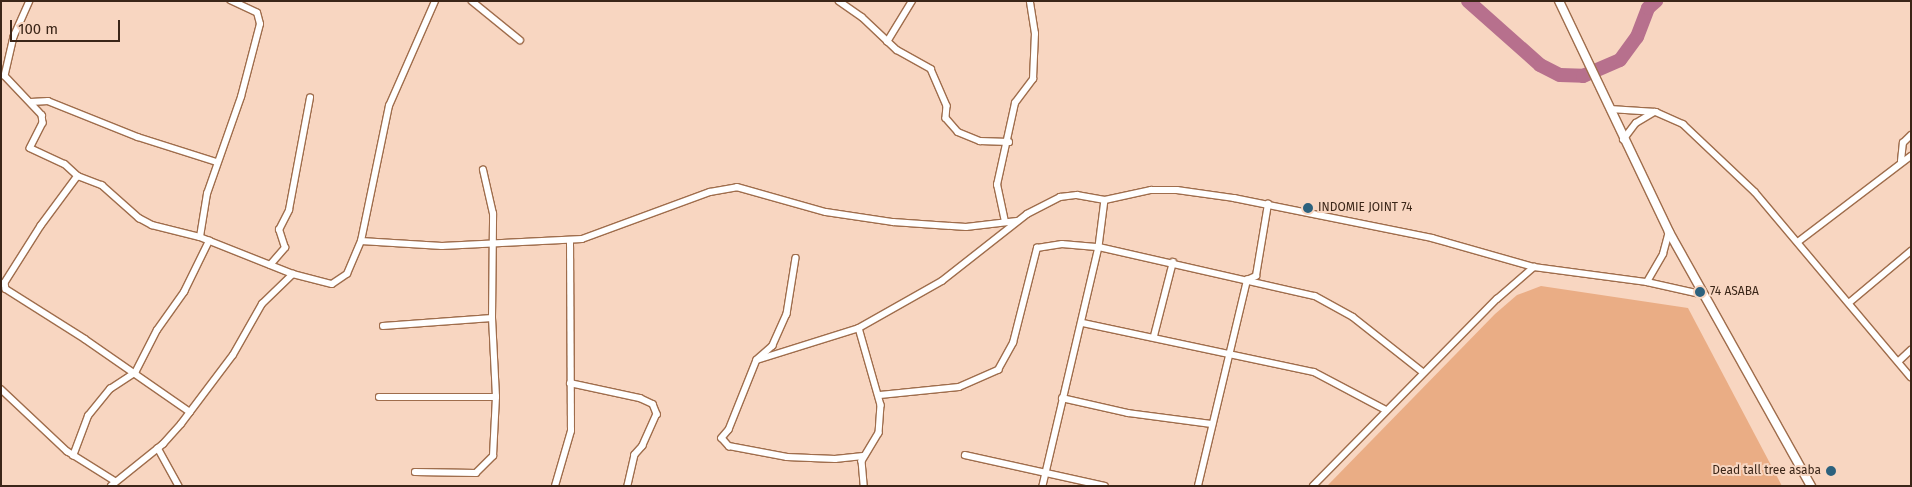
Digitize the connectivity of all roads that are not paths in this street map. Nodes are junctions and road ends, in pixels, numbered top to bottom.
1 (30, 1) edge
2 (231, 1) edge
3 (435, 1) edge
4 (472, 1) edge
5 (839, 1) edge
6 (912, 1) edge
7 (1030, 1) edge
8 (1559, 1) edge
9 (520, 40) dead end
10 (887, 42) junction
11 (310, 98) dead end
12 (31, 102) junction
13 (1610, 109) junction
14 (1656, 112) junction
15 (1911, 135) edge
16 (1623, 140) junction
17 (1009, 142) junction
18 (1911, 156) edge
19 (1901, 161) junction
20 (218, 162) junction
21 (483, 170) dead end
22 (78, 176) junction
23 (1105, 200) junction
24 (1268, 204) junction
25 (1019, 220) junction
26 (1005, 222) junction
27 (1669, 232) junction
28 (200, 237) junction
29 (209, 240) junction
30 (361, 240) junction
31 (570, 241) junction
32 (1798, 242) junction
33 (494, 245) junction
34 (1099, 247) junction
35 (1911, 251) edge
36 (796, 258) dead end
37 (1173, 262) junction
38 (270, 265) junction
39 (1534, 267) junction
40 (293, 274) junction
41 (1247, 280) junction
42 (1647, 282) junction
43 (1706, 295) junction
44 (1850, 302) junction
45 (492, 318) junction
46 (1083, 323) junction
47 (383, 326) dead end
48 (859, 328) junction
49 (1154, 336) junction
50 (1911, 350) edge
51 (1231, 354) junction
52 (757, 360) junction
53 (1899, 361) junction
54 (1423, 372) junction
55 (135, 373) junction
56 (1911, 377) edge
57 (570, 384) junction
58 (1, 389) edge
59 (880, 395) junction
60 (379, 397) dead end
61 (496, 398) junction
62 (1062, 398) junction
63 (1386, 410) junction
64 (190, 412) junction
65 (1212, 424) junction
66 (158, 448) junction
67 (965, 455) dead end
68 (73, 456) junction
69 (863, 456) junction
70 (1046, 471) junction
71 (415, 472) dead end
72 (113, 484) edge
73 (179, 486) edge
74 (556, 486) edge
75 (628, 486) edge
76 (864, 486) edge
77 (1043, 486) edge
78 (1104, 486) edge
79 (1198, 486) edge
80 (1313, 486) edge
81 (1811, 486) edge

1 - 12 street
2 - 20 street
3 - 30 street
4 - 9 street
5 - 10 street
6 - 10 street
7 - 17 street
8 - 13 main road
10 - 17 street
11 - 38 street
12 - 20 street
12 - 22 street
13 - 14 street
13 - 16 main road
14 - 16 street
14 - 32 street
15 - 19 street
16 - 27 main road
17 - 26 street
18 - 19 street
19 - 32 street
20 - 28 street
21 - 33 street
22 - 28 street
22 - 55 street
23 - 24 street
23 - 25 street
23 - 34 street
24 - 39 street
24 - 41 street
25 - 26 street
25 - 48 street
26 - 31 street
27 - 42 street
27 - 43 main road
28 - 29 street
29 - 38 street
29 - 55 street
30 - 33 street
30 - 40 street
31 - 33 street
31 - 57 street
32 - 44 street
33 - 45 street
34 - 37 street
34 - 46 street
34 - 59 street
35 - 44 street
36 - 52 street
37 - 41 street
37 - 49 street
38 - 40 street
39 - 42 street
39 - 54 street
40 - 64 street
41 - 51 street
41 - 54 street
42 - 43 street
43 - 81 main road
44 - 53 street
45 - 47 street
45 - 61 street
46 - 49 street
46 - 62 street
48 - 52 street
48 - 59 street
49 - 51 street
50 - 53 street
51 - 63 street
51 - 65 street
52 - 69 street
53 - 56 street
54 - 63 street
55 - 64 street
55 - 68 street
57 - 74 street
57 - 75 street
58 - 68 street
59 - 69 street
60 - 61 street
61 - 71 street
62 - 65 street
62 - 70 street
63 - 80 street
64 - 66 street
65 - 79 street
66 - 72 street
66 - 73 street
67 - 70 street
68 - 72 street
69 - 76 street
70 - 77 street
70 - 78 street

